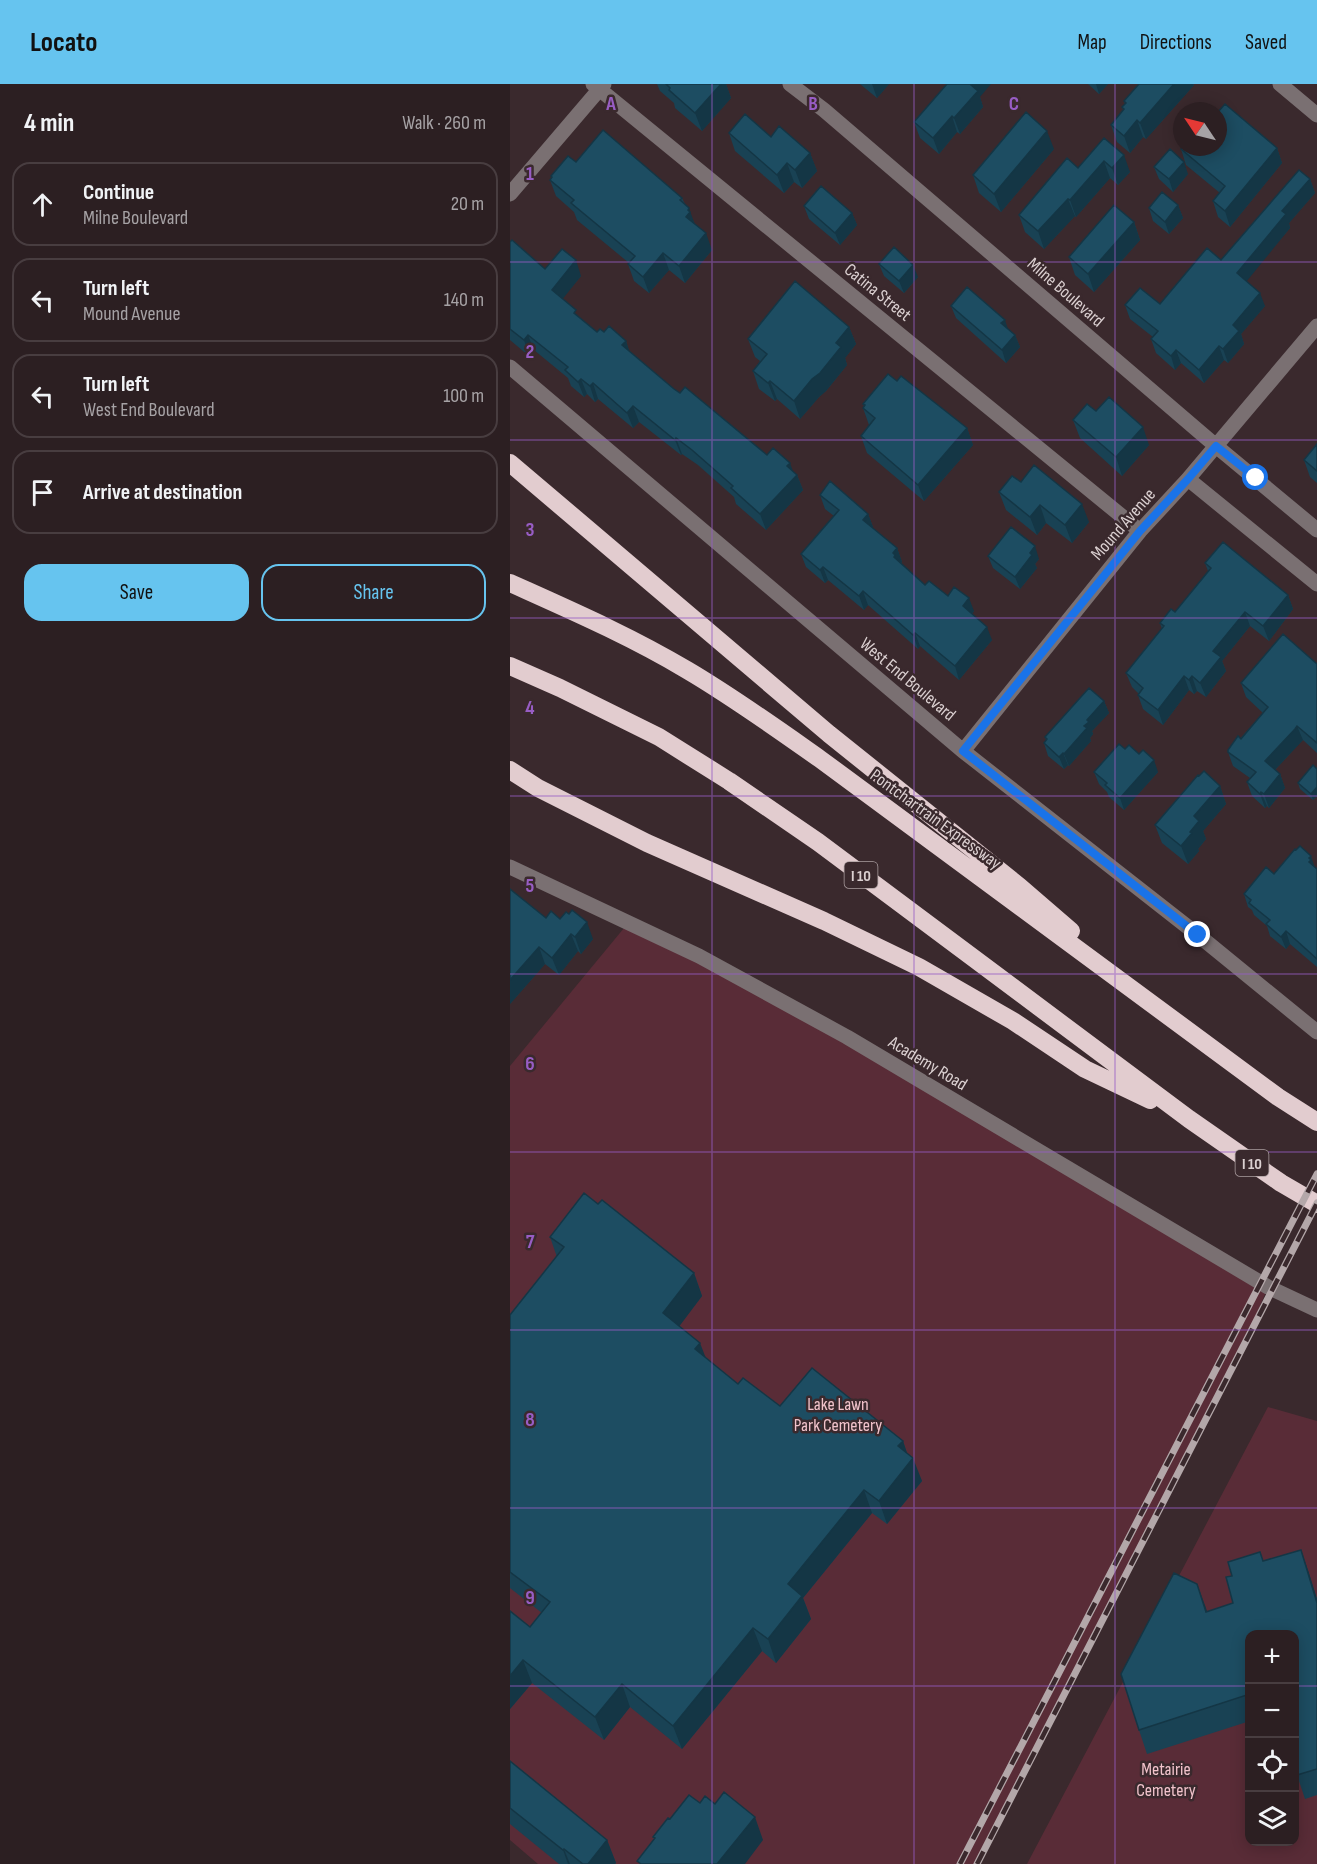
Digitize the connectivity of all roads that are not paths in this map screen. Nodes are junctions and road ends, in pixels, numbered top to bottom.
1 (790, 84) edge
2 (1280, 84) edge
3 (599, 86) edge
4 (1317, 115) edge
5 (510, 194) edge
6 (1317, 326) edge
7 (510, 368) edge
8 (1216, 446) junction
9 (510, 463) edge
10 (1188, 479) junction
11 (1317, 530) edge
12 (1140, 531) junction
13 (510, 583) edge
14 (1317, 584) edge
15 (510, 666) edge
16 (963, 751) junction
17 (510, 770) edge
18 (510, 867) edge
19 (1167, 1016) junction
20 (1317, 1032) edge
21 (1189, 1119) junction
22 (1317, 1122) edge
23 (1317, 1204) edge
24 (1317, 1310) edge

1 - 8 street, Milne Boulevard
2 - 4 street
3 - 5 street
3 - 12 street, Catina Street
6 - 8 street, Mound Avenue
7 - 16 street, West End Boulevard
8 - 10 street, Mound Avenue
8 - 11 street, Milne Boulevard
9 - 19 highway
10 - 12 street, Mound Avenue
10 - 14 street
12 - 16 street, Mound Avenue
13 - 19 highway, Pontchartrain Expressway
15 - 21 highway, I 10
16 - 20 street, West End Boulevard
17 - 21 highway
18 - 24 street, Academy Road
19 - 22 highway, Pontchartrain Expressway
21 - 23 highway, I 10

